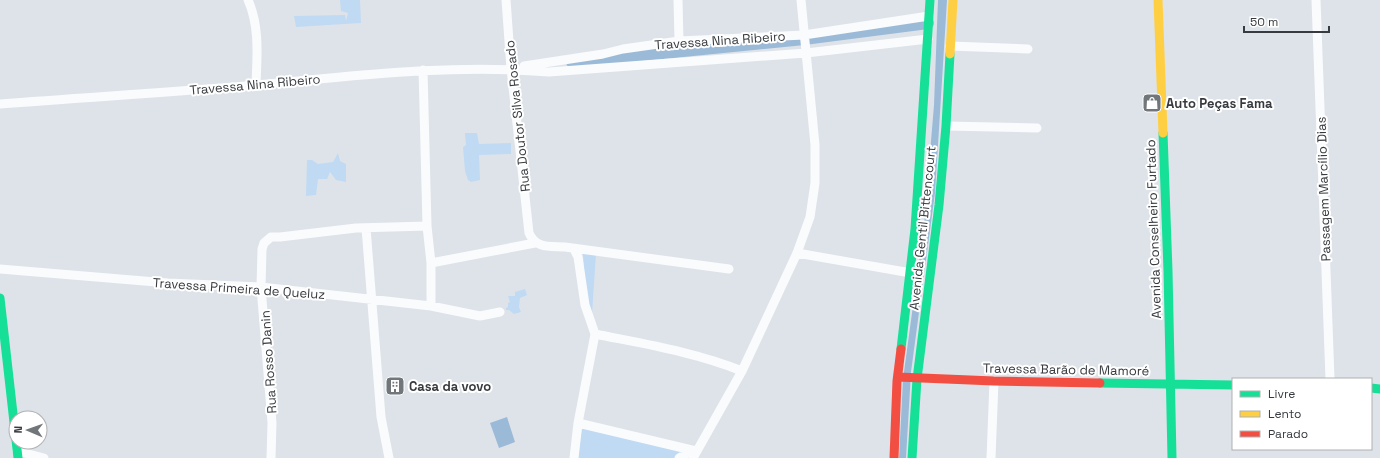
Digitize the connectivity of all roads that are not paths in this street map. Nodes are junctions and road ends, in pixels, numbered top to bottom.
1 (248, 0) edge
2 (506, 0) edge
3 (678, 0) edge
4 (801, 0) edge
5 (930, 0) edge
6 (953, 0) edge
7 (1158, 0) edge
8 (1316, 0) edge
9 (929, 16) junction
10 (804, 35) junction
11 (928, 39) junction
12 (679, 41) junction
13 (950, 46) junction
14 (1028, 49) dead end
15 (806, 53) junction
16 (511, 69) junction
17 (423, 70) junction
18 (256, 85) junction
19 (0, 104) edge
20 (946, 126) junction
21 (1037, 128) dead end
22 (427, 226) junction
23 (366, 228) junction
24 (536, 243) junction
25 (574, 249) junction
26 (797, 253) junction
27 (430, 263) junction
28 (0, 269) edge
29 (729, 269) dead end
30 (911, 272) junction
31 (261, 287) junction
32 (0, 298) edge
33 (370, 300) junction
34 (431, 306) junction
35 (500, 312) dead end
36 (595, 334) junction
37 (742, 371) junction
38 (900, 378) junction
39 (1330, 378) edge
40 (914, 379) junction
41 (994, 382) junction
42 (1171, 383) junction
43 (1232, 385) edge
44 (578, 423) junction
45 (694, 453) edge
46 (17, 455) edge
47 (44, 458) edge
48 (271, 458) edge
49 (389, 458) edge
50 (574, 458) edge
51 (680, 458) edge
52 (894, 458) edge
53 (912, 458) edge
54 (990, 458) edge
55 (1172, 458) edge

1 - 18 street
2 - 16 street, Rua Doutor Silva Rosado
3 - 12 street
4 - 10 street
5 - 9 street, Avenida Gentil Bittencourt
6 - 13 street, Avenida Gentil Bittencourt
7 - 42 street, Avenida Conselheiro Furtado
8 - 39 street, Passagem Marcílio Dias
9 - 10 street, Travessa Nina Ribeiro
9 - 11 street, Avenida Gentil Bittencourt
10 - 12 street, Travessa Nina Ribeiro
10 - 15 street
11 - 15 street, Travessa Nina Ribeiro
11 - 30 street, Avenida Gentil Bittencourt
12 - 16 street, Travessa Nina Ribeiro
13 - 14 street
13 - 20 street, Avenida Gentil Bittencourt
15 - 16 street, Travessa Nina Ribeiro
15 - 26 street
16 - 17 street, Travessa Nina Ribeiro
16 - 24 street, Rua Doutor Silva Rosado
17 - 18 street, Travessa Nina Ribeiro
17 - 22 street
18 - 19 street, Travessa Nina Ribeiro
20 - 21 street
20 - 40 street, Avenida Gentil Bittencourt
22 - 23 street
22 - 27 street
23 - 31 street, Rua Rosso Danin
23 - 33 street
24 - 25 street
24 - 27 street
25 - 29 street
25 - 36 street
26 - 30 street
26 - 37 street
27 - 34 street
28 - 31 street, Travessa Primeira de Queluz
30 - 38 street, Avenida Gentil Bittencourt
31 - 33 street, Travessa Primeira de Queluz
31 - 48 street, Rua Rosso Danin
32 - 46 street
33 - 34 street, Travessa Primeira de Queluz
33 - 49 street
34 - 35 street, Travessa Primeira de Queluz
36 - 37 street
36 - 44 street
37 - 45 street
38 - 40 street, Travessa Barão de Mamoré
38 - 52 street, Avenida Gentil Bittencourt
40 - 41 street, Travessa Barão de Mamoré
40 - 53 street, Avenida Gentil Bittencourt
41 - 42 street, Travessa Barão de Mamoré
41 - 54 street
42 - 43 street, Travessa Barão de Mamoré
42 - 55 street, Avenida Conselheiro Furtado
44 - 45 street
44 - 50 street
45 - 51 street
46 - 47 street

